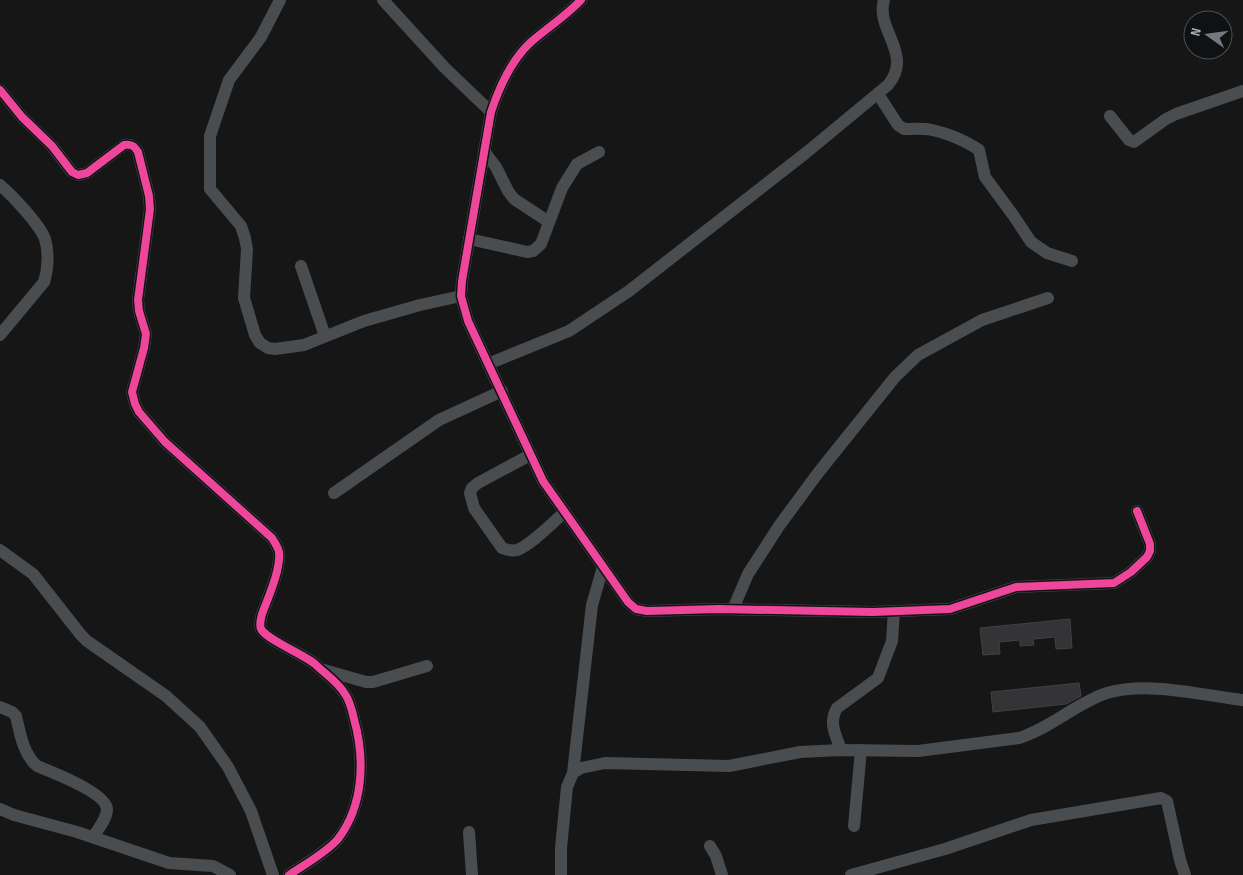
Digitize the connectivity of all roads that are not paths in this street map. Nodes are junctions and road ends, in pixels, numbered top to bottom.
1 (280, 0) edge
2 (383, 0) edge
3 (581, 0) edge
4 (884, 0) edge
5 (0, 90) edge
6 (1243, 91) edge
7 (878, 94) junction
8 (491, 112) junction
9 (1110, 116) dead end
10 (484, 151) junction
11 (599, 152) dead end
12 (0, 185) edge
13 (549, 222) junction
14 (469, 239) junction
15 (1072, 261) dead end
16 (301, 266) dead end
17 (461, 296) junction
18 (1048, 298) dead end
19 (0, 335) edge
20 (325, 336) junction
21 (488, 364) junction
22 (502, 391) junction
23 (530, 455) junction
24 (334, 493) dead end
25 (1137, 511) dead end
26 (565, 512) junction
27 (0, 550) edge
28 (603, 567) junction
29 (733, 609) junction
30 (894, 611) junction
31 (427, 666) dead end
32 (320, 669) junction
33 (359, 681) junction
34 (346, 695) junction
35 (1243, 700) edge
36 (0, 707) edge
37 (841, 750) junction
38 (861, 750) junction
39 (573, 772) junction
40 (0, 809) edge
41 (854, 826) dead end
42 (469, 832) dead end
43 (93, 837) junction
44 (710, 846) dead end
45 (230, 875) edge
46 (272, 875) edge
47 (289, 875) edge
48 (472, 875) edge
49 (561, 875) edge
50 (722, 875) edge
51 (851, 875) edge
52 (1185, 875) edge

1 - 20 street
2 - 8 street
3 - 8 street
4 - 7 street
5 - 32 street
6 - 9 street
7 - 15 street
7 - 21 street
8 - 10 street
10 - 13 street
10 - 14 street
11 - 13 street
12 - 19 street
13 - 14 street
14 - 17 street
16 - 20 street
17 - 20 street
17 - 21 street
18 - 29 street
21 - 22 street
22 - 23 street
22 - 24 street
23 - 26 street
23 - 26 street
25 - 30 street
26 - 28 street
27 - 46 street
28 - 29 street
28 - 39 street
29 - 30 street
30 - 37 street
31 - 33 street
32 - 33 street
32 - 34 street
33 - 34 street
34 - 47 street
35 - 38 street
36 - 43 street
37 - 38 street
37 - 39 street
38 - 41 street
39 - 49 street
40 - 43 street
42 - 48 street
43 - 45 street
44 - 50 street
51 - 52 street

